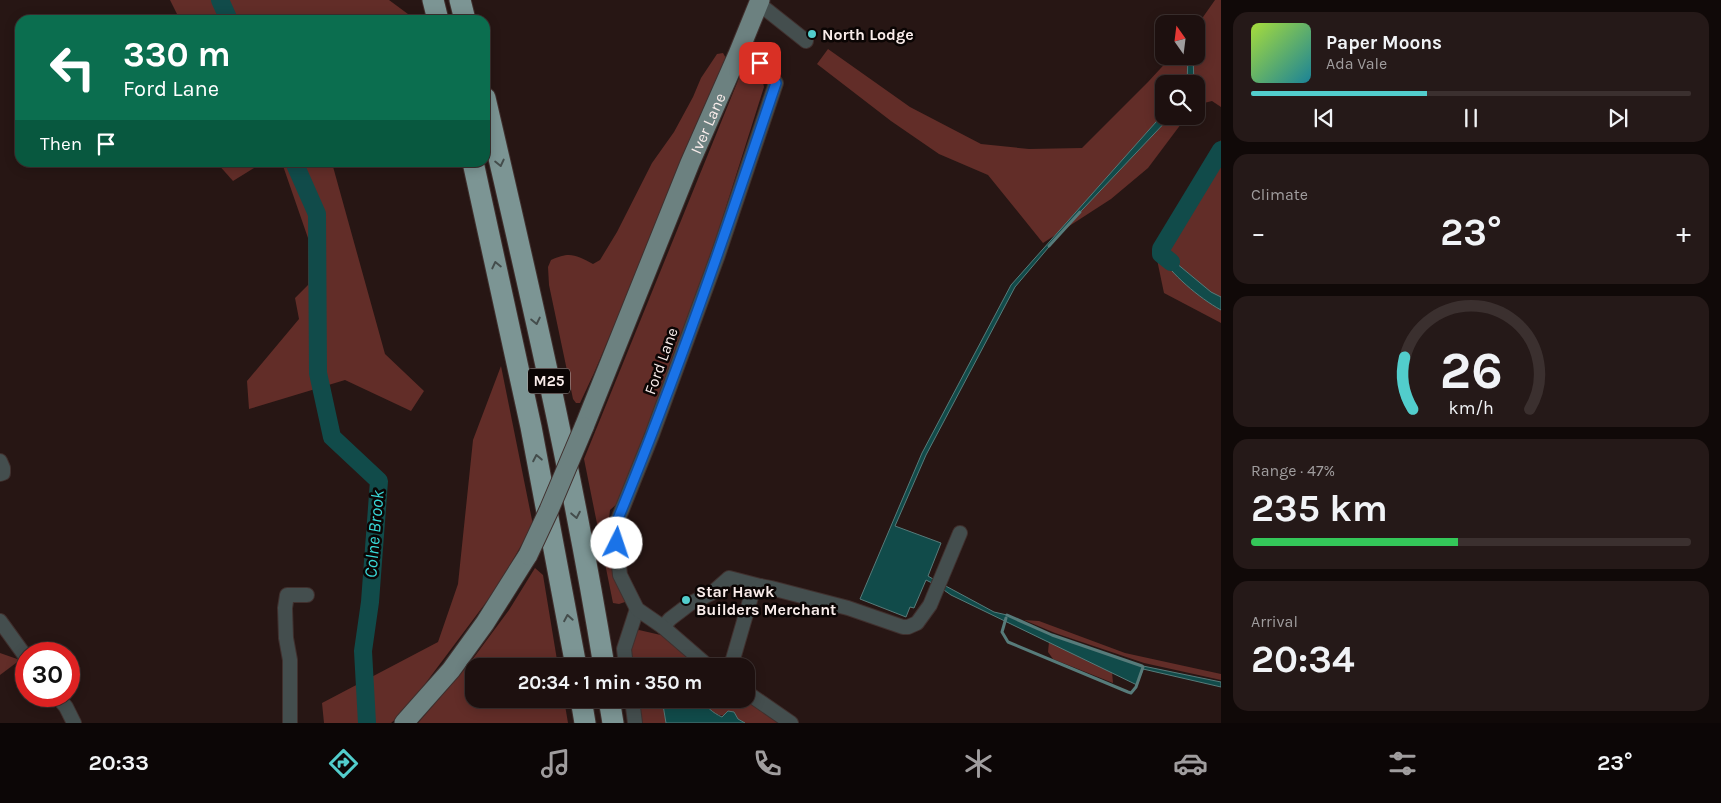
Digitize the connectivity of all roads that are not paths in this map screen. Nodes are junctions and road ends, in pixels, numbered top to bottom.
1 (433, 0) edge
2 (460, 0) edge
3 (759, 2) edge
4 (437, 15) edge
5 (464, 15) edge
6 (806, 41) dead end
7 (738, 54) junction
8 (490, 119) edge
9 (474, 167) edge
10 (0, 461) edge
11 (0, 474) edge
12 (960, 533) dead end
13 (760, 586) junction
14 (307, 595) dead end
15 (637, 609) junction
16 (0, 621) edge
17 (663, 628) junction
18 (15, 642) edge
19 (575, 658) edge
20 (603, 658) edge
21 (625, 658) edge
22 (699, 658) edge
23 (733, 658) edge
24 (755, 698) edge
25 (66, 707) edge
26 (582, 708) edge
27 (610, 708) edge
28 (633, 708) edge
29 (74, 723) edge
30 (290, 723) edge
31 (404, 723) edge
32 (585, 723) edge
33 (613, 723) edge
34 (635, 723) edge
35 (791, 723) edge

1 - 4 highway
2 - 5 highway
3 - 6 street
3 - 7 main road, Iver Lane
7 - 15 street, Ford Lane
7 - 31 main road, Iver Lane, bridge
8 -> 20 highway, M25
19 -> 9 highway, M25
10 - 11 street
12 - 13 street
13 - 17 street
13 - 23 street
14 - 30 street
15 - 17 street, Ford Lane
15 - 21 street
16 - 18 street
17 - 22 street, Ford Lane
24 - 35 street
25 - 29 street
26 - 32 highway
27 - 33 highway
28 - 34 street

